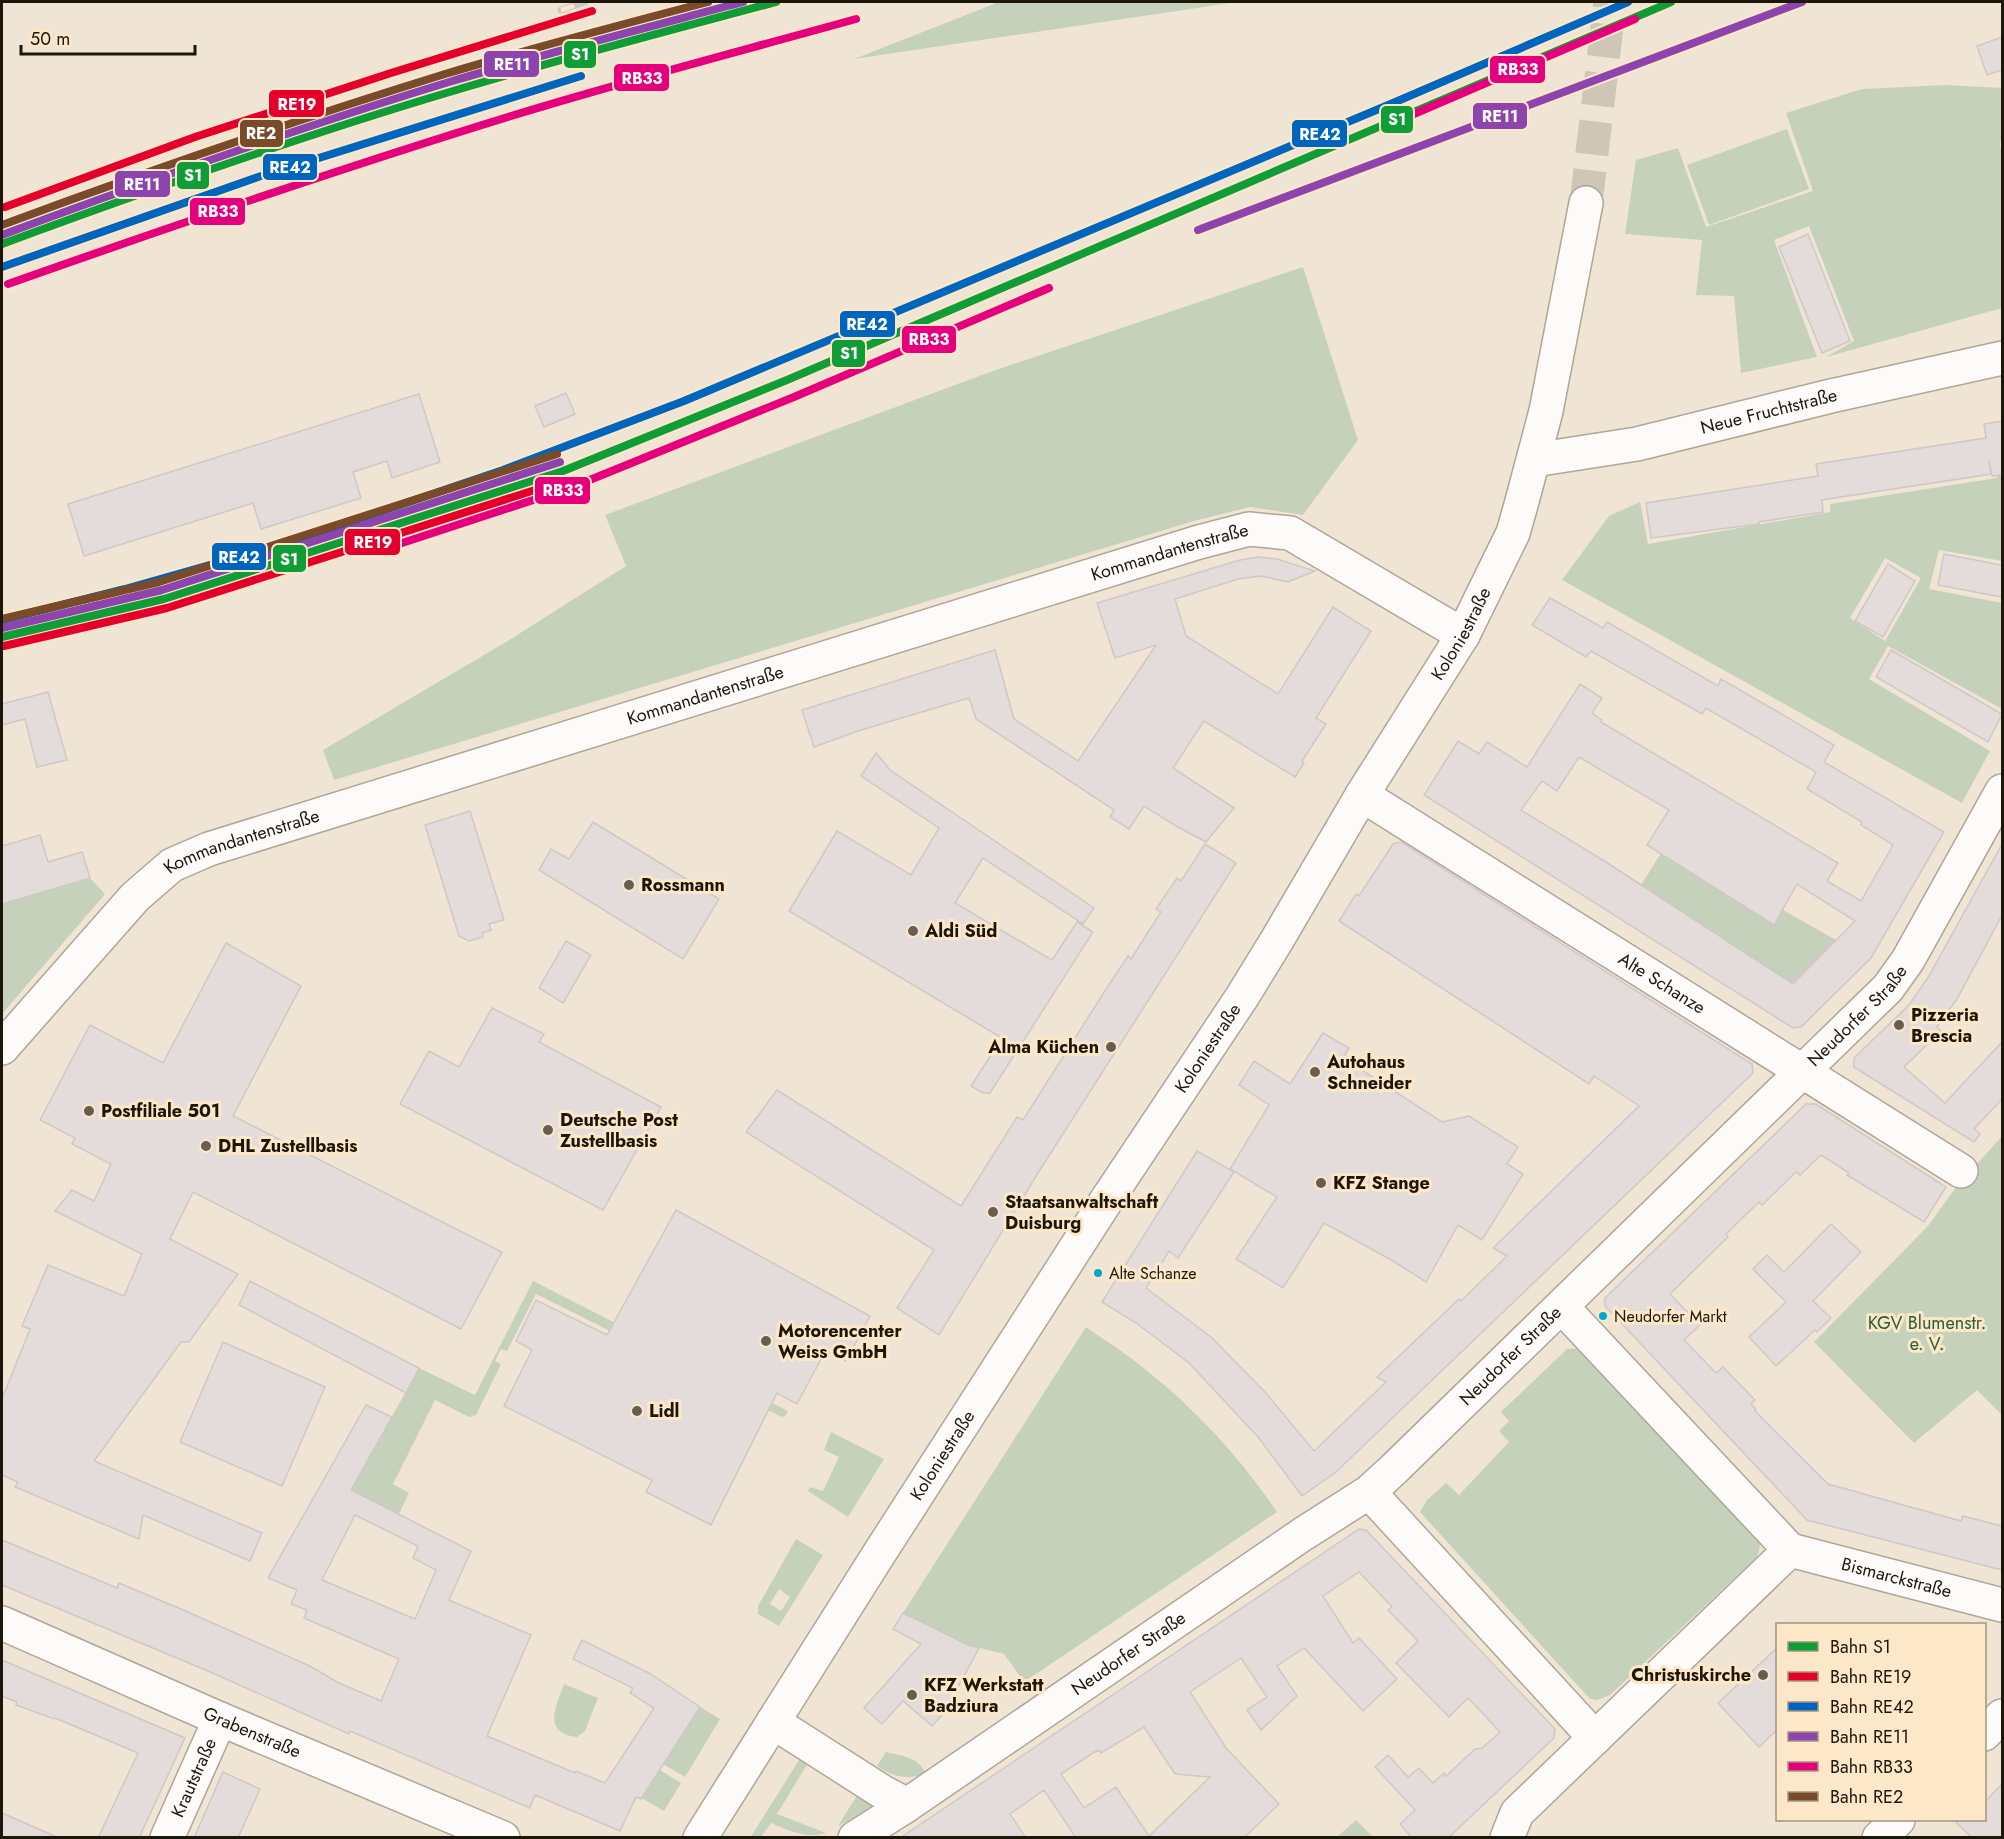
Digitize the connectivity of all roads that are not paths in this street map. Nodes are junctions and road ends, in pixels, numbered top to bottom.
1 (1586, 203) tunnel mouth
2 (2002, 358) edge
3 (1534, 460) junction
4 (1463, 635) junction
5 (2002, 791) edge
6 (1362, 795) junction
7 (2, 1048) edge
8 (1801, 1071) junction
9 (1961, 1171) dead end
10 (1562, 1307) junction
11 (1369, 1492) junction
12 (1790, 1550) junction
13 (2002, 1605) edge
14 (2, 1623) edge
15 (2002, 1716) edge
16 (220, 1719) junction
17 (772, 1722) junction
18 (1986, 1732) edge
19 (1595, 1738) junction
20 (907, 1805) junction
21 (1897, 1821) edge
22 (167, 1838) edge
23 (503, 1838) edge
24 (700, 1838) edge
25 (855, 1838) edge
26 (1506, 1838) edge
27 (1879, 1838) edge

1 - 3 street, Koloniestraße
2 - 3 street, Neue Fruchtstraße
3 - 4 street, Koloniestraße
4 - 6 street, Koloniestraße
4 - 7 street, Kommandantenstraße
5 - 8 street, Neudorfer Straße
6 - 8 street, Alte Schanze
6 - 17 street, Koloniestraße
8 - 9 street, Alte Schanze
8 - 10 street, Neudorfer Straße
10 - 11 street, Neudorfer Straße
10 - 12 street
11 - 19 street
11 - 20 street, Neudorfer Straße
12 - 13 street, Bismarckstraße
12 - 19 street
14 - 16 street, Grabenstraße
15 - 18 street
16 - 22 street, Krautstraße
16 - 23 street, Grabenstraße
17 - 20 street
17 - 24 street, Koloniestraße
19 - 26 street
20 - 25 street, Neudorfer Straße
21 - 27 street

